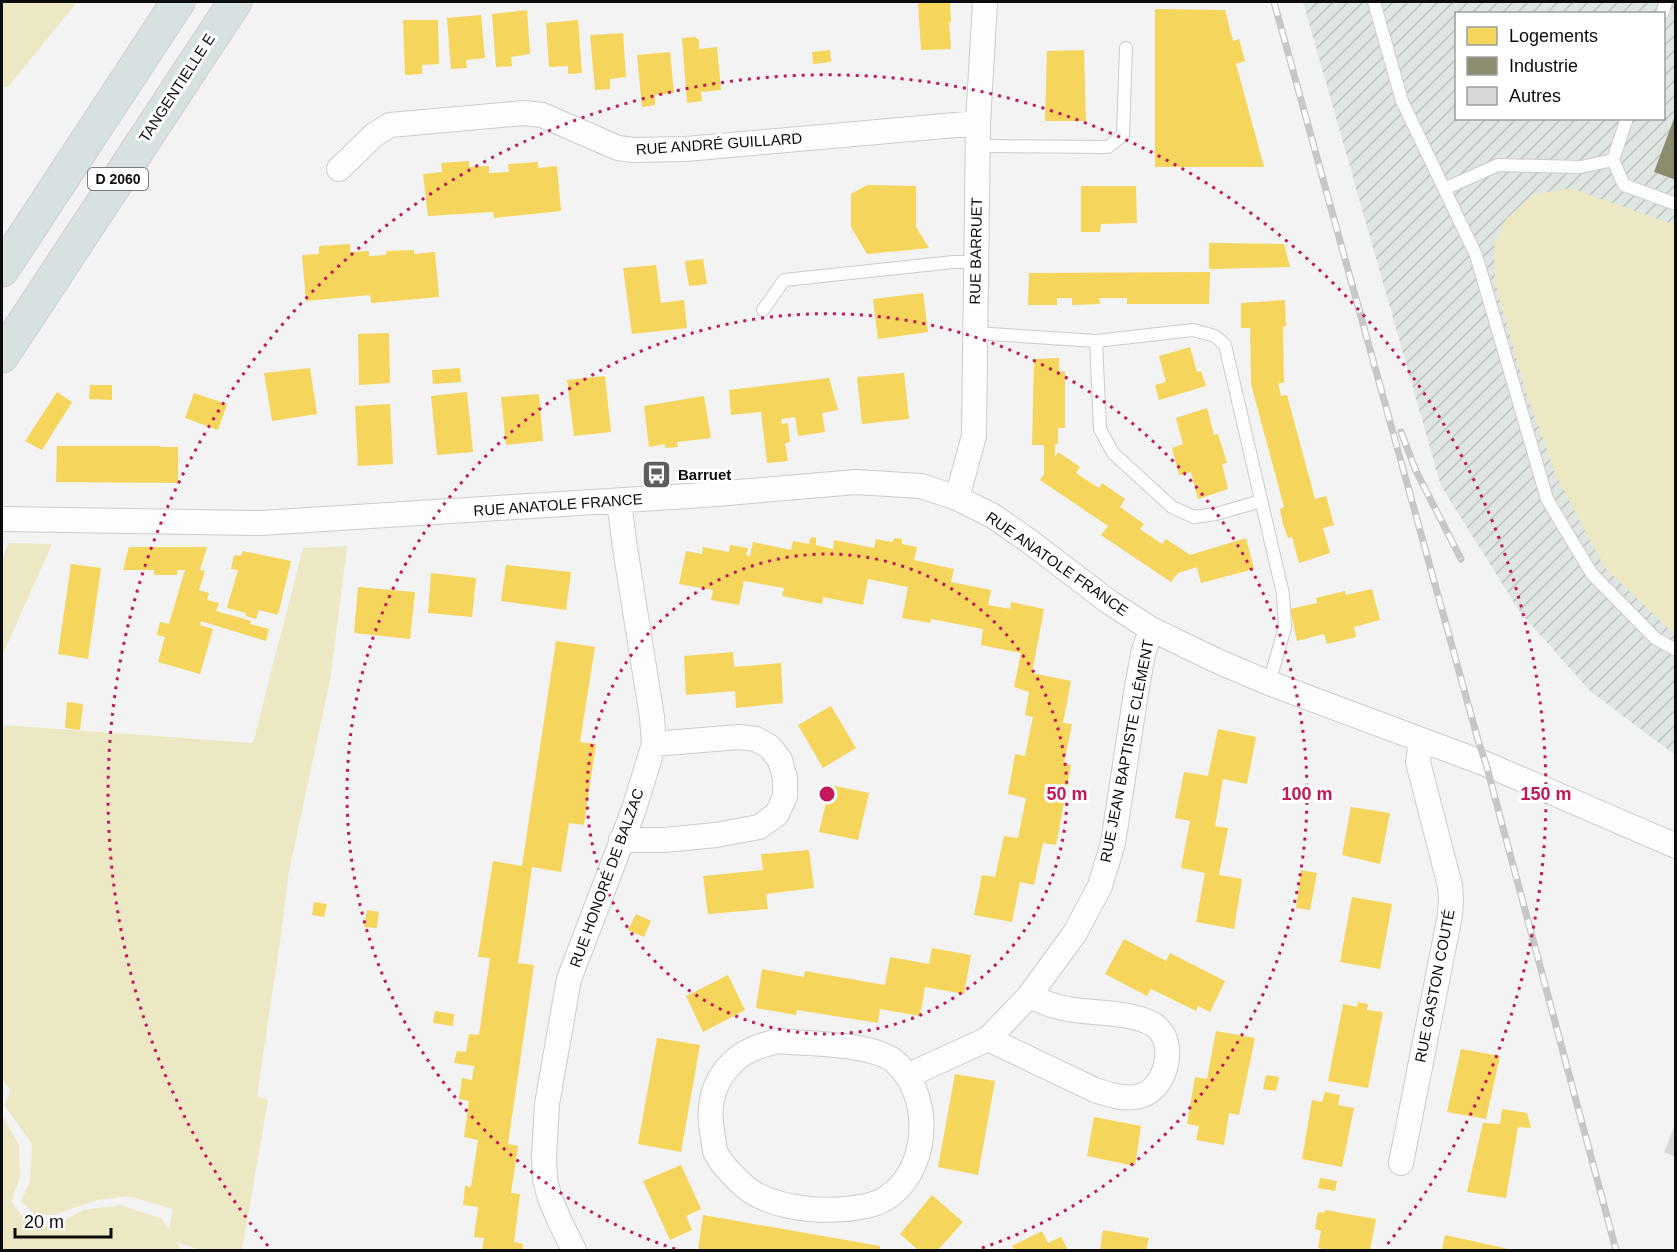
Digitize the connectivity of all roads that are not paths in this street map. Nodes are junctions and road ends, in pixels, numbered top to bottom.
1 (178, 2) edge
2 (235, 2) edge
3 (985, 2) edge
4 (1374, 2) edge
5 (1126, 48) dead end
6 (1626, 120) edge
7 (977, 134) junction
8 (1613, 160) junction
9 (339, 169) dead end
10 (1444, 189) junction
11 (1676, 204) edge
12 (976, 262) junction
13 (2, 270) edge
14 (763, 310) dead end
15 (975, 333) junction
16 (1096, 341) junction
17 (2, 356) edge
18 (957, 498) junction
19 (619, 501) junction
20 (1261, 501) junction
21 (2, 519) edge
22 (1150, 629) junction
23 (1676, 650) edge
24 (1269, 683) junction
25 (1421, 740) junction
26 (654, 744) junction
27 (621, 840) junction
28 (1676, 846) edge
29 (1029, 996) junction
30 (988, 1039) junction
31 (907, 1076) junction
32 (1401, 1163) dead end
33 (574, 1251) edge

1 - 13 main road, D 2060
2 - 17 main road, TANGENTIELLE E / D 2060
3 - 7 street, RUE BARRUET
4 - 10 lane
5 - 7 lane
6 - 8 lane
7 - 9 street, RUE ANDRÉ GUILLARD
7 - 12 street, RUE BARRUET
8 - 10 lane
8 - 11 lane
10 - 23 lane
12 - 14 lane
12 - 15 street, RUE BARRUET
15 - 16 lane
15 - 18 street, RUE BARRUET
16 - 20 lane
16 - 20 lane
18 - 19 street, RUE ANATOLE FRANCE
18 - 22 street, RUE ANATOLE FRANCE
19 - 21 street, RUE ANATOLE FRANCE
19 - 26 street, RUE HONORÉ DE BALZAC
20 - 24 lane
22 - 24 street, RUE ANATOLE FRANCE
22 - 29 street, RUE JEAN BAPTISTE CLÉMENT
24 - 25 street, RUE ANATOLE FRANCE
25 - 28 street, RUE ANATOLE FRANCE
25 - 32 street, RUE GASTON COUTÉ
26 - 27 street, RUE HONORÉ DE BALZAC
26 - 27 street
27 - 33 street, RUE HONORÉ DE BALZAC
29 - 30 street, RUE JEAN BAPTISTE CLÉMENT
29 - 30 street
30 - 31 street, RUE JEAN BAPTISTE CLÉMENT
31 - 31 street

